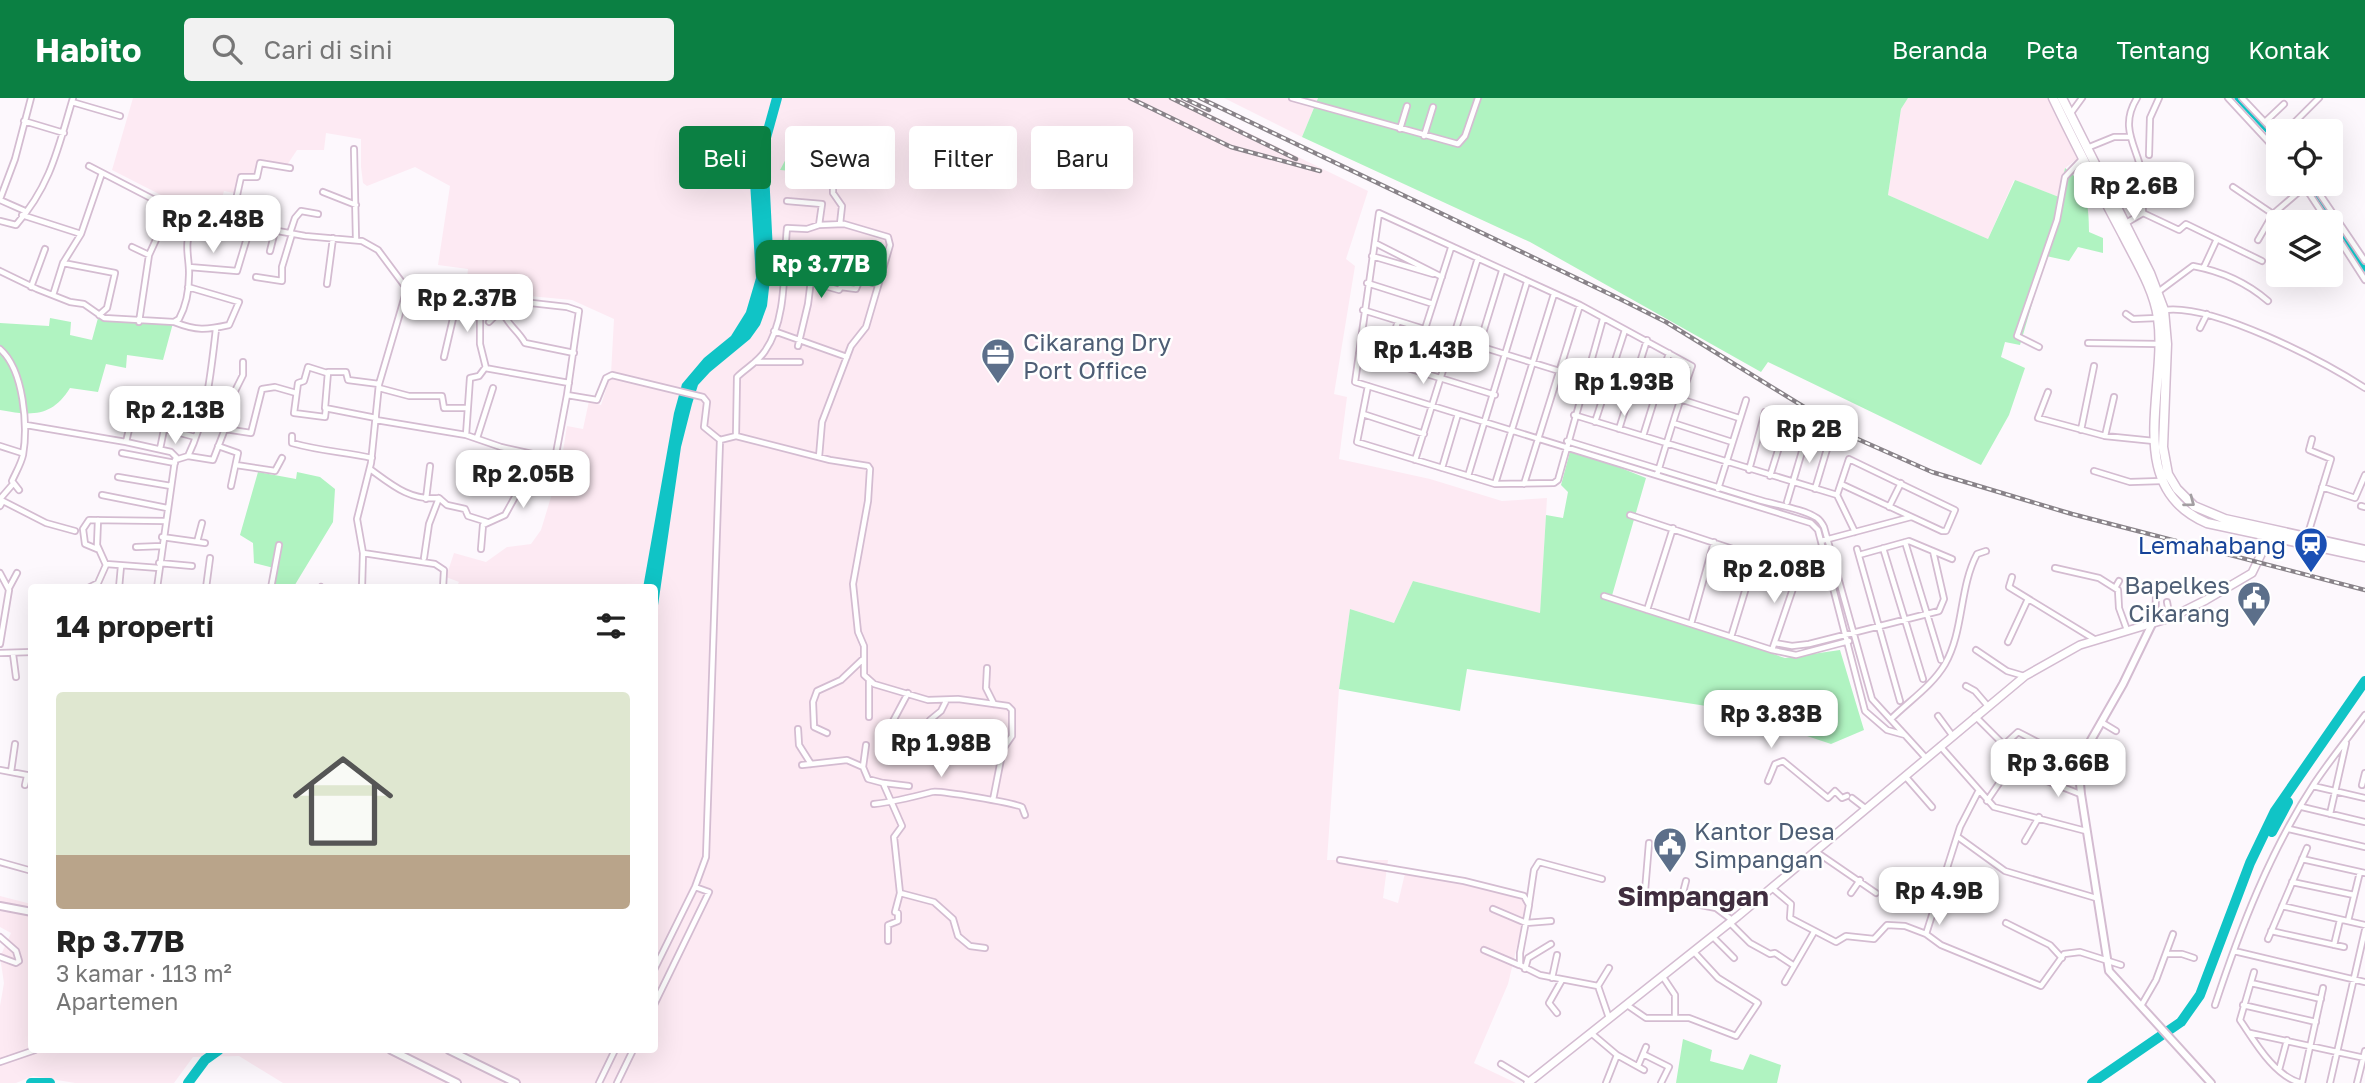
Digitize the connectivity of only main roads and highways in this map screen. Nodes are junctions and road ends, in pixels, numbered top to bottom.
1 (2053, 98) edge
2 (2062, 98) edge
3 (2269, 538) junction
4 (2365, 550) edge
5 (2365, 557) edge
6 (1529, 1082) edge

1 - 3 highway
2 -> 4 highway
3 - 5 highway
3 - 6 main road

